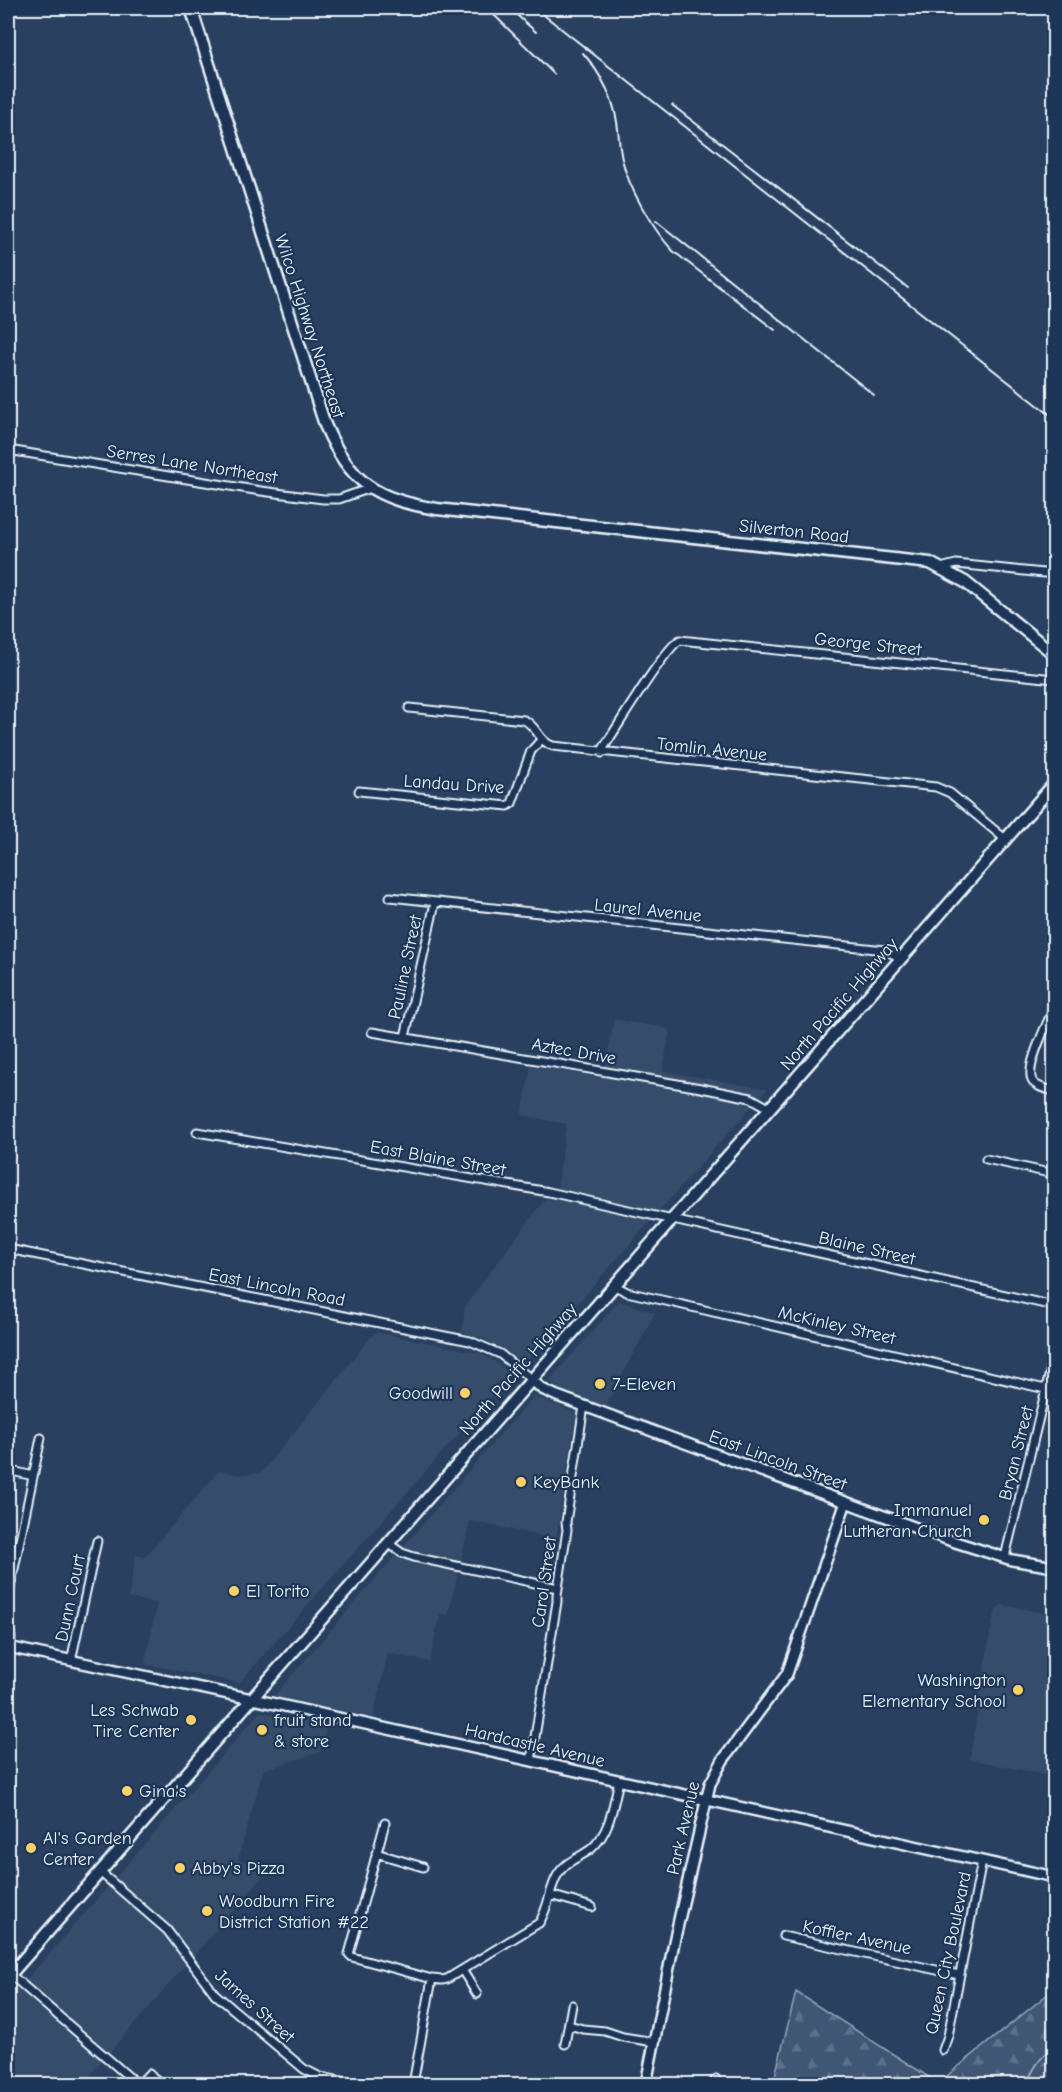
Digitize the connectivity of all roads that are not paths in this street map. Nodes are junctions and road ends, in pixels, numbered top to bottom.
1 (191, 8) edge
2 (8, 450) edge
3 (371, 488) junction
4 (529, 519) joint
5 (941, 568) junction
6 (1054, 574) edge
7 (1054, 654) edge
8 (1054, 679) edge
9 (409, 708) dead end
10 (542, 739) junction
11 (602, 753) junction
12 (1054, 784) edge
13 (359, 791) dead end
14 (1005, 839) junction
15 (390, 897) dead end
16 (435, 903) junction
17 (901, 958) junction
18 (1054, 1007) edge
19 (372, 1032) dead end
20 (405, 1037) junction
21 (1054, 1091) edge
22 (769, 1108) junction
23 (197, 1132) dead end
24 (986, 1160) dead end
25 (1054, 1171) edge
26 (672, 1218) junction
27 (8, 1249) edge
28 (613, 1285) junction
29 (1054, 1306) edge
30 (1054, 1356) edge
31 (531, 1379) junction
32 (1051, 1390) edge
33 (584, 1406) junction
34 (41, 1438) dead end
35 (8, 1470) edge
36 (33, 1476) junction
37 (846, 1502) junction
38 (97, 1541) dead end
39 (388, 1543) junction
40 (1005, 1557) junction
41 (1054, 1567) edge
42 (558, 1588) junction
43 (8, 1598) edge
44 (8, 1617) edge
45 (8, 1650) edge
46 (71, 1661) junction
47 (251, 1699) junction
48 (531, 1761) junction
49 (619, 1780) junction
50 (705, 1800) junction
51 (385, 1823) dead end
52 (376, 1853) junction
53 (982, 1862) junction
54 (423, 1867) dead end
55 (100, 1872) junction
56 (1054, 1877) edge
57 (550, 1895) junction
58 (592, 1907) dead end
59 (783, 1936) dead end
60 (462, 1970) junction
61 (959, 1975) junction
62 (9, 1976) edge
63 (432, 1979) junction
64 (477, 1994) dead end
65 (572, 2005) dead end
66 (569, 2025) junction
67 (654, 2042) junction
68 (565, 2044) dead end
69 (943, 2050) dead end
70 (138, 2085) edge
71 (162, 2085) edge
72 (357, 2085) edge
73 (413, 2085) edge
74 (646, 2085) edge

1 - 3 main road, Wilco Highway Northeast
2 - 3 street, Serres Lane Northeast
3 - 4 main road, Wilco Highway Northeast
4 - 5 main road, Silverton Road
5 - 6 street, Silverton Road
5 - 7 main road
8 - 11 street, George Street
9 - 10 street, Tomlin Avenue
10 - 11 street, Tomlin Avenue
10 - 13 street, Landau Drive
11 - 14 street, Tomlin Avenue
12 - 14 main road, North Pacific Highway
14 - 17 main road, North Pacific Highway
15 - 16 street, Laurel Avenue
16 - 17 street, Laurel Avenue
16 - 20 street, Pauline Street
17 - 22 main road, North Pacific Highway
18 - 21 street
19 - 20 street, Aztec Drive
20 - 22 street, Aztec Drive
22 - 26 main road, North Pacific Highway
23 - 26 street, East Blaine Street
24 - 25 street
26 - 28 main road, North Pacific Highway
26 - 29 street, Blaine Street
27 - 31 street, East Lincoln Road
28 - 31 main road, North Pacific Highway
28 - 32 street, McKinley Street
30 - 32 street, Bryan Street
31 - 33 street, East Lincoln Street
31 - 39 main road, North Pacific Highway
32 - 40 street, Bryan Street
33 - 37 street, East Lincoln Street
33 - 42 street, Carol Street
34 - 36 street
35 - 36 street
36 - 43 street
37 - 40 street, East Lincoln Street
37 - 50 street, Park Avenue
38 - 46 street, Dunn Court
39 - 42 street
39 - 47 main road, North Pacific Highway
40 - 41 street, East Lincoln Street
42 - 48 street, Carol Street
44 - 45 street
45 - 46 street, Hardcastle Avenue
46 - 47 street, Hardcastle Avenue
47 - 48 street, Hardcastle Avenue
47 - 55 main road, North Pacific Highway
48 - 49 street, Hardcastle Avenue
49 - 50 street, Hardcastle Avenue
49 - 57 street
50 - 53 street, Hardcastle Avenue
50 - 67 street, Park Avenue
51 - 52 street
52 - 54 street
52 - 63 street
53 - 56 street, Hardcastle Avenue
53 - 61 street, Queen City Boulevard
55 - 62 main road, North Pacific Highway
55 - 72 street, James Street
57 - 58 street
57 - 60 street
59 - 61 street, Koffler Avenue
60 - 63 street
60 - 64 street
61 - 69 street, Queen City Boulevard
62 - 70 street
63 - 73 street
65 - 66 street
66 - 67 street
66 - 68 street
67 - 74 street, Park Avenue
70 - 71 street

